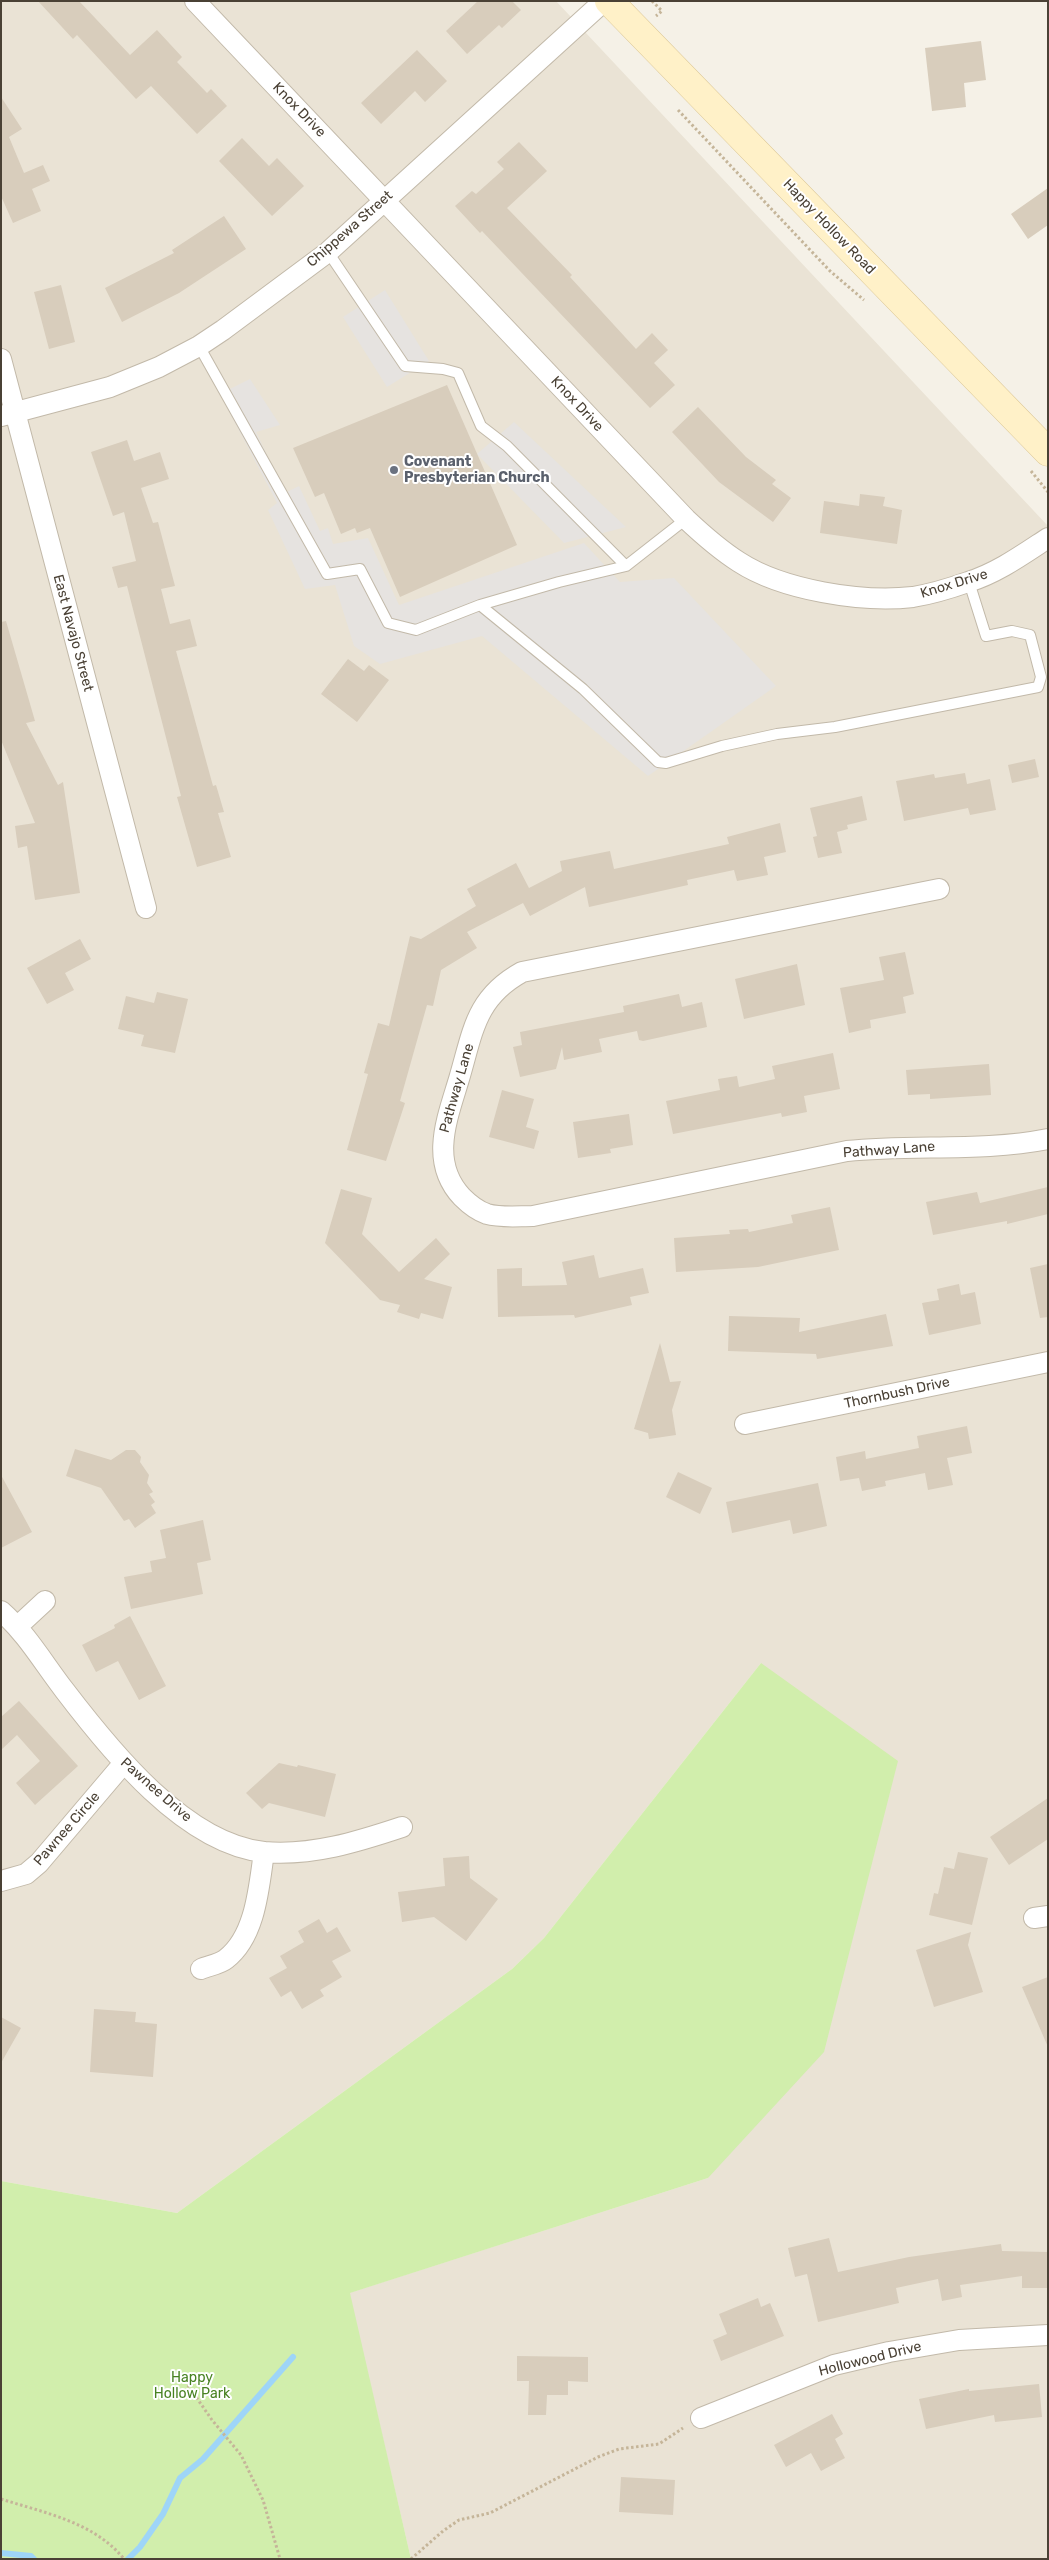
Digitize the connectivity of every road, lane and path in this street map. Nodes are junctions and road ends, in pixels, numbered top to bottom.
1 (195, 1) edge
2 (604, 1) edge
3 (609, 1) edge
4 (384, 200) junction
5 (328, 252) junction
6 (199, 346) junction
7 (1, 358) edge
8 (8, 414) edge
9 (1048, 452) edge
10 (686, 519) junction
11 (1048, 538) edge
12 (626, 566) junction
13 (969, 582) junction
14 (480, 605) junction
15 (939, 889) dead end
16 (146, 908) dead end
17 (1048, 1139) edge
18 (1048, 1362) edge
19 (745, 1424) dead end
20 (45, 1601) dead end
21 (1, 1611) edge
22 (18, 1626) junction
23 (124, 1764) junction
24 (402, 1827) dead end
25 (264, 1852) junction
26 (1, 1881) edge
27 (201, 1969) dead end
28 (1048, 2335) edge
29 (185, 2381) dead end
30 (701, 2418) joint
31 (1, 2499) edge
32 (124, 2559) edge
33 (280, 2559) edge
34 (411, 2559) edge

1 - 4 street, Knox Drive
2 - 4 street, Chippewa Street
3 - 9 main road, Happy Hollow Road
4 - 5 street, Chippewa Street
4 - 10 street, Knox Drive
5 - 6 street, Chippewa Street
5 - 12 lane
6 - 8 street, Chippewa Street
6 - 14 lane
7 - 8 street, East Navajo Street
8 - 16 street, East Navajo Street
10 - 12 lane
10 - 13 street, Knox Drive
11 - 13 street, Knox Drive
12 - 14 lane
13 - 14 lane
15 - 17 street, Pathway Lane
18 - 19 street, Thornbush Drive
20 - 22 street
21 - 22 street, Pawnee Drive
22 - 23 street, Pawnee Drive
23 - 25 street, Pawnee Drive
23 - 26 street, Pawnee Circle
24 - 25 street, Pawnee Drive
25 - 27 street
28 - 30 street, Hollowood Drive
29 - 33 path
30 - 34 path
31 - 32 path

